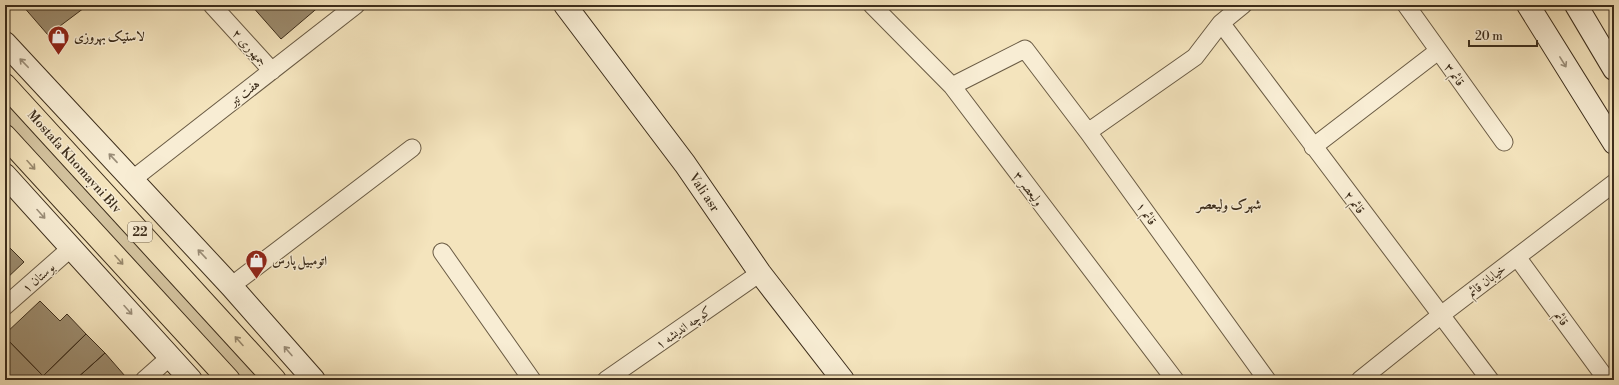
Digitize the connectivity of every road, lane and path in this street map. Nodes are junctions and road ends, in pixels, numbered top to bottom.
1 (212, 5) edge
2 (356, 5) edge
3 (565, 5) edge
4 (872, 5) edge
5 (1243, 5) edge
6 (1406, 5) edge
7 (1528, 5) edge
8 (1576, 5) edge
9 (1221, 23) junction
10 (5, 43) edge
11 (1438, 51) junction
12 (1614, 69) edge
13 (272, 71) junction
14 (5, 84) edge
15 (952, 86) junction
16 (1088, 132) junction
17 (5, 136) edge
18 (1504, 142) dead end
19 (1614, 143) edge
20 (1313, 147) junction
21 (412, 148) dead end
22 (5, 175) edge
23 (133, 179) junction
24 (1614, 183) edge
25 (71, 248) junction
26 (442, 252) dead end
27 (1517, 257) junction
28 (760, 273) junction
29 (231, 286) junction
30 (5, 306) edge
31 (1441, 315) junction
32 (170, 357) junction
33 (144, 380) edge
34 (191, 380) edge
35 (228, 380) edge
36 (275, 380) edge
37 (314, 380) edge
38 (532, 380) edge
39 (606, 380) edge
40 (843, 380) edge
41 (1175, 380) edge
42 (1267, 380) edge
43 (1360, 380) edge
44 (1490, 380) edge
45 (1607, 380) edge

1 - 13 street, جمهوری ۲
2 - 13 street, هفت تیر
3 - 28 main road, Vali asr
4 - 15 street, ولیعصر ۳
5 - 9 street
6 - 11 street, قائم ۳
7 -> 19 main road
8 - 12 main road
9 - 16 street
9 - 20 street, قائم ۲
23 -> 10 main road
11 - 18 street, قائم ۳
11 - 20 street
13 - 23 street, هفت تیر
36 -> 14 main road, Mostafa Khomayni Blv / 22
15 - 16 street, قائم ۱
15 - 41 street, ولیعصر ۳
16 - 42 street, قائم ۱
17 -> 35 main road, 22
20 - 31 street, قائم ۲
21 - 29 street
22 -> 25 main road
29 -> 23 main road
24 - 27 street, خیابان قائم
25 - 30 street, بوستان ۱
25 -> 32 main road
26 - 38 street
27 - 31 street, خیابان قائم
27 - 45 street, قائم
28 - 39 street, کوچه اندیشه ۱
28 - 40 main road, Vali asr
37 -> 29 main road
31 - 43 street, خیابان قائم
31 - 44 street, قائم ۲
32 - 33 street
32 - 34 main road

